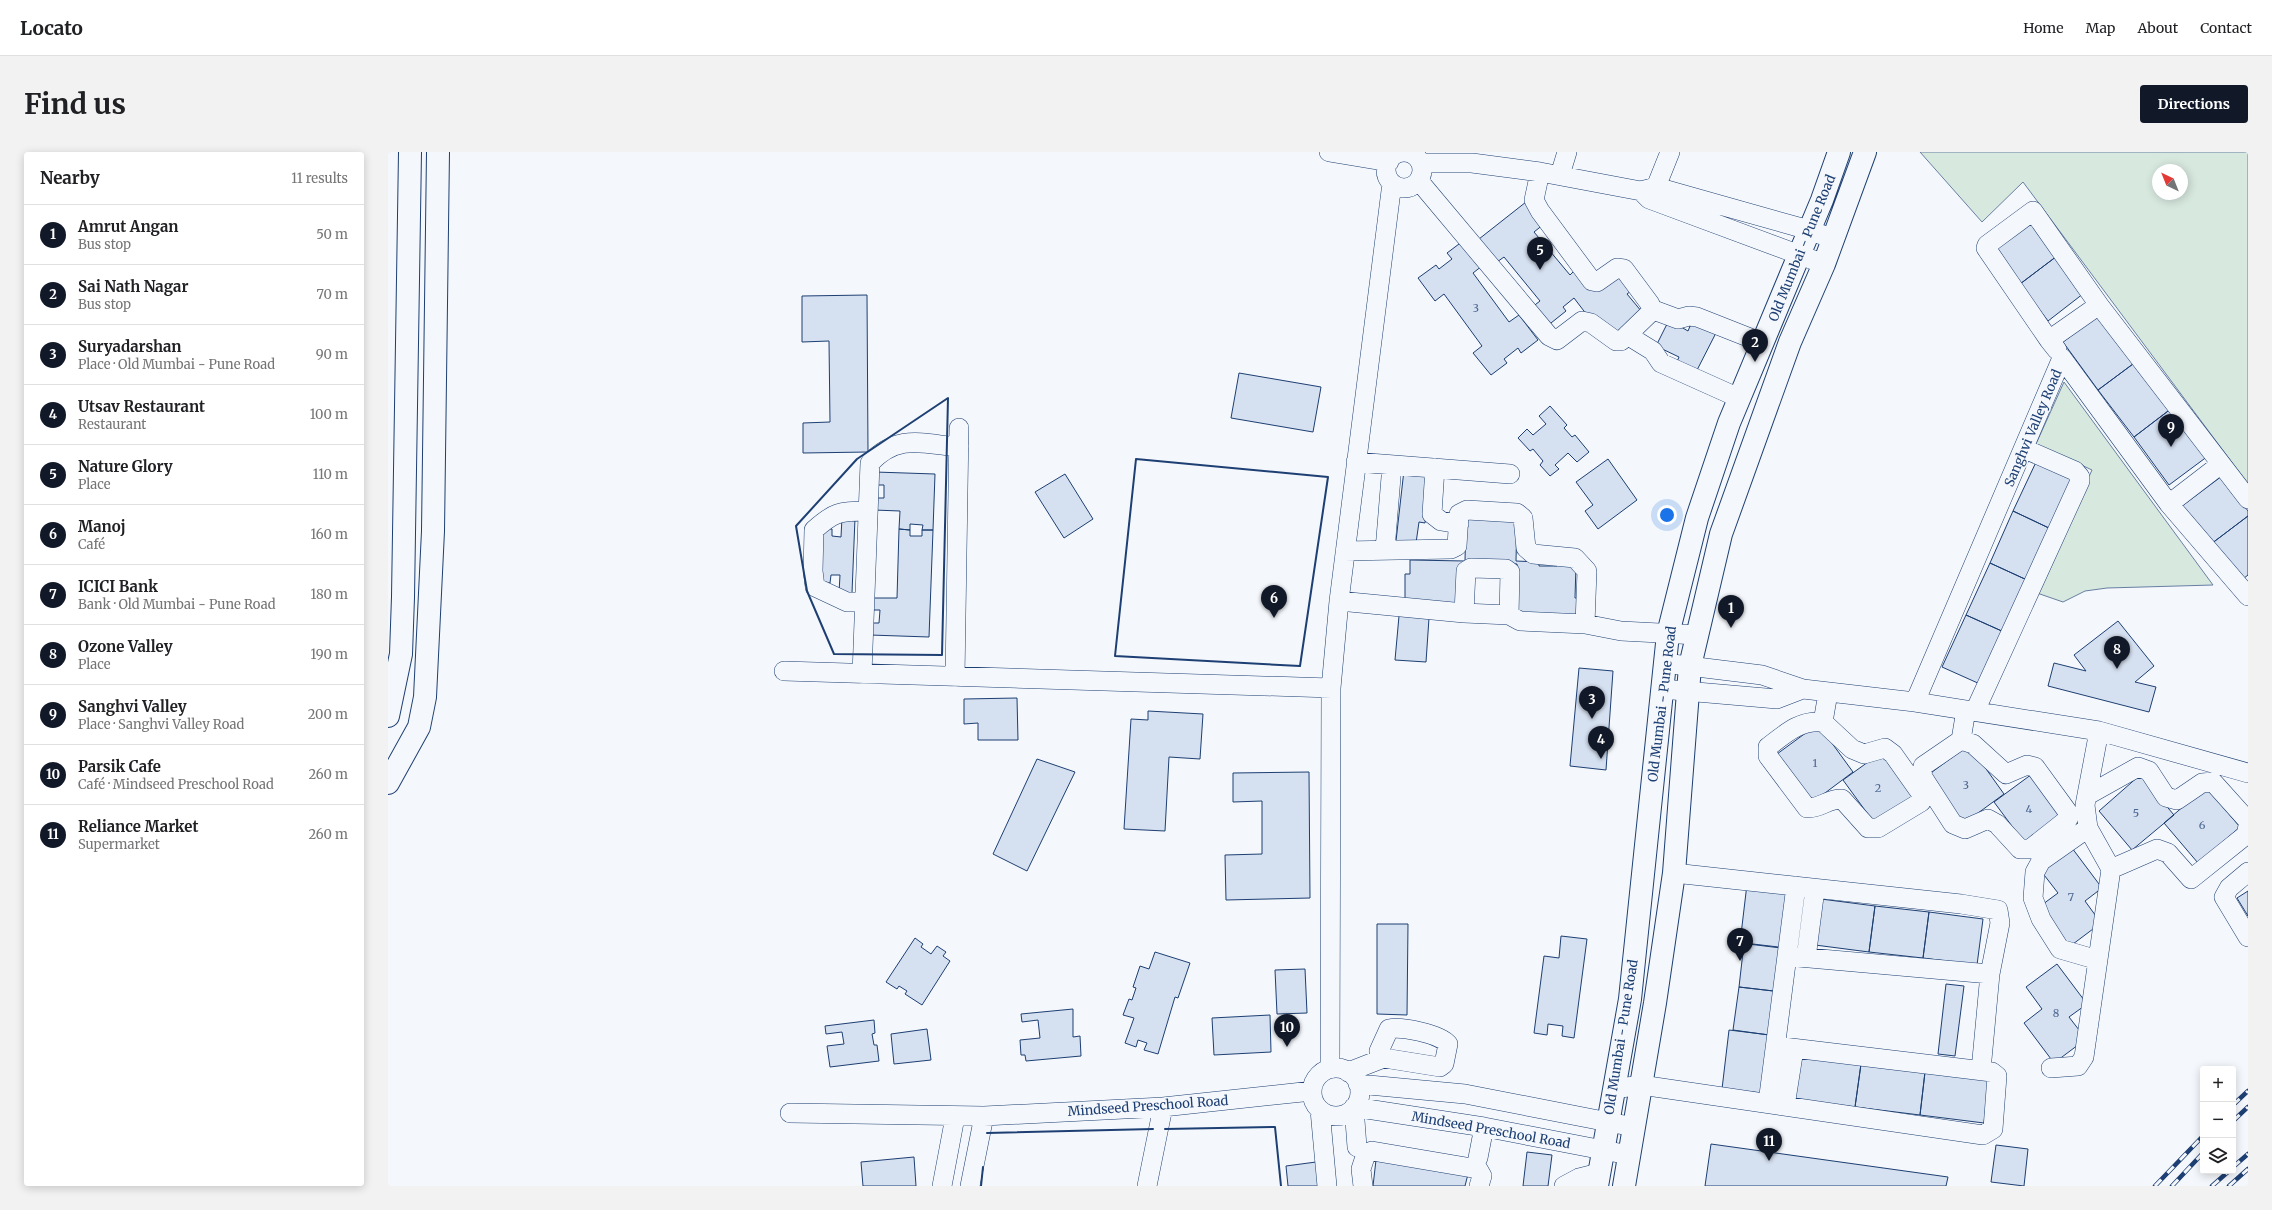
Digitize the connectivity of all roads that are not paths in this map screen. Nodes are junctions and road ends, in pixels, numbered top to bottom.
1 (410, 152) edge
2 (438, 152) edge
3 (1329, 152) edge
4 (1567, 152) edge
5 (1670, 152) edge
6 (1839, 152) edge
7 (1865, 152) edge
8 (1472, 157) edge
9 (1389, 162) junction
10 (1420, 172) junction
11 (1540, 172) junction
12 (1560, 176) junction
13 (1392, 183) junction
14 (1649, 189) junction
15 (1809, 230) junction
16 (1833, 239) junction
17 (1798, 255) junction
18 (1824, 264) junction
19 (2099, 305) junction
20 (1651, 309) junction
21 (1627, 335) junction
22 (2049, 340) junction
23 (1763, 343) junction
24 (2062, 358) junction
25 (1740, 398) junction
26 (2025, 449) junction
27 (1356, 462) junction
28 (2221, 464) junction
29 (1392, 465) junction
30 (1435, 468) junction
31 (1510, 474) dead end
32 (2248, 499) edge
33 (2169, 504) junction
34 (867, 512) junction
35 (1459, 524) junction
36 (1385, 550) junction
37 (1345, 551) junction
38 (2247, 593) edge
39 (1339, 601) junction
40 (864, 602) junction
41 (1464, 613) junction
42 (1509, 615) junction
43 (1585, 624) junction
44 (1668, 634) junction
45 (1698, 635) junction
46 (1664, 664) junction
47 (1690, 666) junction
48 (784, 671) dead end
49 (862, 674) junction
50 (955, 676) junction
51 (1331, 688) junction
52 (1662, 689) junction
53 (1803, 689) junction
54 (1688, 691) junction
55 (1828, 693) junction
56 (1915, 702) junction
57 (1970, 711) junction
58 (389, 715) edge
59 (1823, 722) junction
60 (418, 730) junction
61 (2098, 731) junction
62 (1961, 740) junction
63 (2246, 772) edge
64 (388, 783) edge
65 (2088, 795) junction
66 (2231, 802) junction
67 (2248, 821) edge
68 (2248, 826) edge
69 (2088, 828) junction
70 (2111, 869) junction
71 (2248, 872) edge
72 (1674, 873) junction
73 (1796, 886) junction
74 (1815, 889) junction
75 (2248, 937) edge
76 (1787, 956) junction
77 (1806, 958) junction
78 (2098, 960) junction
79 (1990, 974) junction
80 (1785, 1048) junction
81 (1384, 1058) dead end
82 (2051, 1068) dead end
83 (1981, 1070) junction
84 (1346, 1075) junction
85 (1641, 1085) junction
86 (1614, 1089) junction
87 (1312, 1091) junction
88 (1776, 1105) junction
89 (1163, 1107) junction
90 (1354, 1107) junction
91 (1320, 1110) junction
92 (790, 1113) dead end
93 (984, 1116) junction
94 (954, 1117) junction
95 (1608, 1122) junction
96 (1634, 1127) junction
97 (1488, 1128) junction
98 (1357, 1147) dead end
99 (1603, 1150) junction
100 (1629, 1155) junction
101 (1482, 1159) dead end
102 (1598, 1179) edge
103 (942, 1186) edge
104 (970, 1186) edge
105 (1147, 1186) edge
106 (1327, 1186) edge
107 (1363, 1186) edge
108 (1479, 1186) edge
109 (1564, 1186) edge
110 (1624, 1186) edge

1 - 58 main road
2 - 60 main road
3 - 9 street
4 - 12 street
5 - 14 street
6 - 15 main road, Old Mumbai - Pune Road
7 - 16 main road, Old Mumbai - Pune Road
8 - 10 street
8 - 11 street
9 - 10 street
9 - 13 street
10 - 13 street
10 - 21 street
11 - 12 street
11 - 20 street
12 - 14 street
13 - 27 street
14 - 15 street
14 - 17 street
15 - 16 street
15 - 17 main road, Old Mumbai - Pune Road
16 - 18 main road, Old Mumbai - Pune Road
17 - 18 street
17 - 23 main road, Old Mumbai - Pune Road
18 - 45 main road, Old Mumbai - Pune Road
19 - 22 street
19 - 22 street
19 - 28 street
20 - 21 street
20 - 23 street
21 - 25 street
22 - 24 street
23 - 25 main road, Old Mumbai - Pune Road
24 - 26 street, Sanghvi Valley Road
24 - 33 street, Sanghvi Valley Road
25 - 44 main road, Old Mumbai - Pune Road
26 - 56 street, Sanghvi Valley Road
26 - 57 street
27 - 29 street
27 - 37 street
28 - 32 street
28 - 33 street
29 - 30 street
29 - 36 street
30 - 31 street
30 - 35 street
33 - 38 street, Sanghvi Valley Road
34 - 40 street
34 - 40 street
34 - 50 street
35 - 36 street
35 - 43 street
36 - 37 street
37 - 39 street
39 - 41 street
39 - 51 street
40 - 49 street
41 - 42 street
41 - 42 street
42 - 43 street
43 - 44 street
44 - 45 street
44 - 46 main road, Old Mumbai - Pune Road
45 - 47 main road, Old Mumbai - Pune Road
46 - 47 street
46 - 52 main road, Old Mumbai - Pune Road
47 - 53 street
47 - 54 main road, Old Mumbai - Pune Road
48 - 49 street
49 - 50 street
50 - 51 street
51 - 84 street
52 - 54 street
52 - 86 main road, Old Mumbai - Pune Road
53 - 54 street
53 - 55 street
54 - 72 main road, Old Mumbai - Pune Road
55 - 56 street
55 - 59 street
56 - 57 street
57 - 61 street
57 - 62 street
58 - 60 main road
59 - 59 street
60 - 64 main road
61 - 63 street
61 - 65 street
62 - 62 street
63 - 66 street
65 - 66 street
65 - 69 street
66 - 67 street
68 - 70 street
69 - 70 street
69 - 78 street
70 - 78 street
71 - 75 street
72 - 73 street
72 - 85 main road, Old Mumbai - Pune Road
73 - 74 street
73 - 76 street
74 - 77 street
74 - 79 street
76 - 77 street
76 - 80 street
77 - 79 street
78 - 82 street
79 - 83 street
80 - 83 street
80 - 88 street
81 - 84 street
83 - 88 street
84 - 87 street
84 - 90 street
84 - 95 street, Mindseed Preschool Road
85 - 86 street
85 - 88 street
85 - 96 main road, Old Mumbai - Pune Road
86 - 95 main road, Old Mumbai - Pune Road
87 - 89 street, Mindseed Preschool Road
87 - 91 street
89 - 93 street, Mindseed Preschool Road
89 - 105 street
90 - 91 street
90 - 97 street, Mindseed Preschool Road
90 - 98 street
91 - 106 street
92 - 94 street
93 - 94 street, Mindseed Preschool Road
93 - 104 street
94 - 103 street
95 - 96 street, Mindseed Preschool Road
95 - 99 main road, Old Mumbai - Pune Road
96 - 100 main road, Old Mumbai - Pune Road
97 - 99 street, Mindseed Preschool Road
97 - 101 street
99 - 100 street, Mindseed Preschool Road
99 - 102 main road, Old Mumbai - Pune Road
100 - 110 main road, Old Mumbai - Pune Road
102 - 109 street
107 - 108 street

